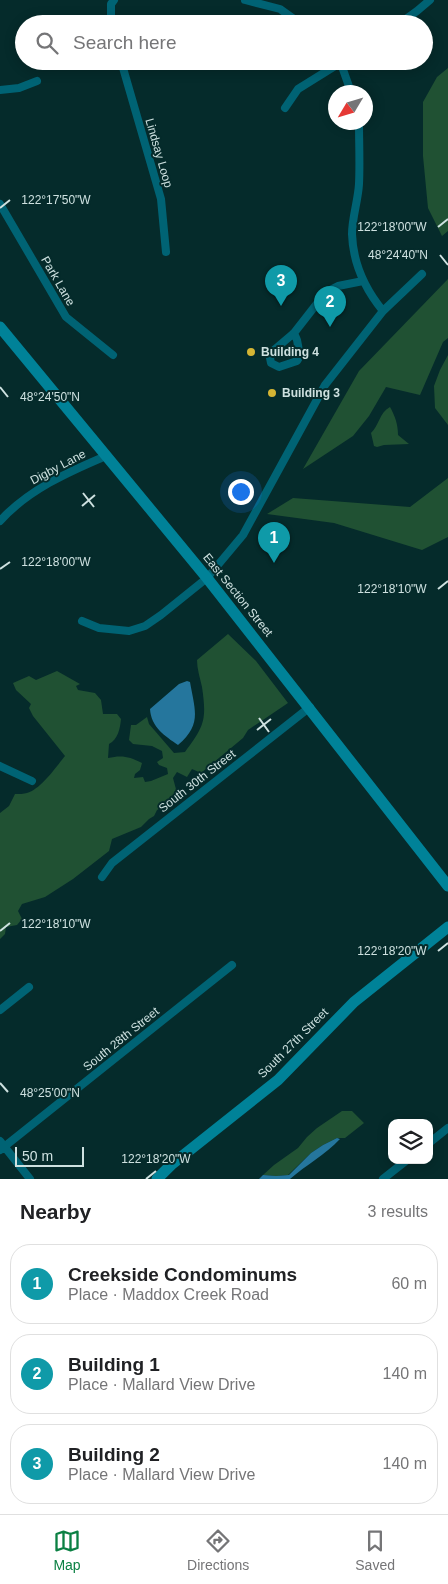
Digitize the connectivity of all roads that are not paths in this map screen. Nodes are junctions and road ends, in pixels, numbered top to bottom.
1 (114, 0) edge
2 (245, 0) edge
3 (430, 0) edge
4 (111, 15) edge
5 (288, 15) edge
6 (411, 15) edge
7 (124, 70) edge
8 (328, 70) edge
9 (343, 70) edge
10 (37, 81) dead end
11 (348, 85) edge
12 (0, 90) edge
13 (285, 108) dead end
14 (359, 130) edge
15 (0, 204) edge
16 (166, 252) dead end
17 (422, 274) dead end
18 (363, 281) junction
19 (383, 311) junction
20 (0, 327) edge
21 (294, 333) junction
22 (113, 355) dead end
23 (106, 456) junction
24 (0, 521) edge
25 (207, 578) junction
26 (82, 621) dead end
27 (310, 708) junction
28 (0, 766) edge
29 (32, 781) dead end
30 (102, 877) dead end
31 (448, 886) edge
32 (448, 927) edge
33 (232, 965) dead end
34 (29, 986) dead end
35 (0, 1010) edge
36 (448, 1128) edge
37 (433, 1140) edge
38 (1, 1146) edge
39 (402, 1164) edge
40 (30, 1179) edge
41 (157, 1179) edge
42 (383, 1179) edge

1 - 4 street
2 - 5 street
3 - 6 street
7 - 16 street, Lindsay Loop
8 - 13 street
9 - 11 street
10 - 12 street
14 - 18 street
15 - 22 street, Park Lane
17 - 19 street
18 - 19 street
18 - 21 street
19 - 25 street
20 - 23 street, East Section Street
21 - 21 street
23 - 24 street, Digby Lane
23 - 25 street, East Section Street
25 - 26 street
25 - 27 street, East Section Street
27 - 30 street, South 30th Street
27 - 31 street, East Section Street
28 - 29 street
32 - 41 street, South 27th Street
33 - 38 street, South 28th Street
34 - 35 street
36 - 37 street
38 - 40 street
39 - 42 street

